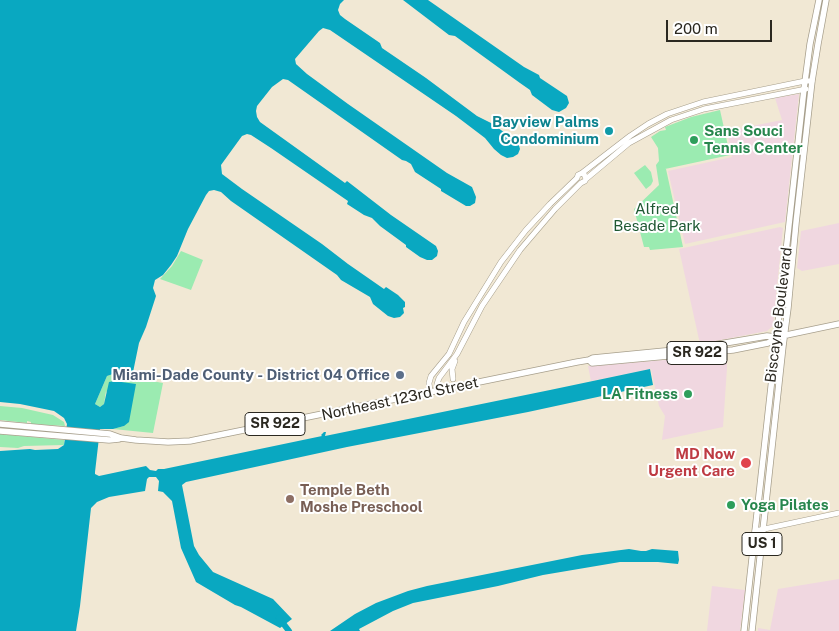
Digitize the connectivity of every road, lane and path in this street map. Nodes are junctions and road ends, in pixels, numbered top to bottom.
1 (819, 0) edge
2 (826, 0) edge
3 (812, 80) junction
4 (805, 81) junction
5 (812, 88) junction
6 (804, 89) junction
7 (798, 150) junction
8 (803, 165) junction
9 (580, 178) junction
10 (839, 324) edge
11 (785, 335) junction
12 (777, 337) junction
13 (738, 342) junction
14 (761, 344) junction
15 (728, 350) junction
16 (458, 354) junction
17 (651, 356) junction
18 (774, 357) junction
19 (453, 379) dead end
20 (434, 391) junction
21 (0, 424) edge
22 (0, 431) edge
23 (60, 433) junction
24 (839, 512) edge
25 (763, 528) junction
26 (755, 530) junction
27 (751, 566) junction
28 (757, 584) junction
29 (748, 588) junction
30 (755, 603) junction
31 (744, 631) edge
32 (752, 631) edge

1 - 4 main road, Biscayne Boulevard / US 1
2 - 3 main road, Biscayne Boulevard / US 1
3 - 4 street
3 - 5 main road, Biscayne Boulevard / US 1
4 - 6 main road, Biscayne Boulevard / US 1
4 - 9 street
5 - 6 street
5 - 8 main road, Biscayne Boulevard / US 1
6 - 7 main road, Biscayne Boulevard / US 1
6 - 9 street
7 - 8 main road
7 - 12 main road, Biscayne Boulevard / US 1
8 - 11 main road, Biscayne Boulevard / US 1
9 - 16 street
9 - 20 street
10 - 11 main road, Northeast 123rd Street / SR 922
11 - 12 main road, Northeast 123rd Street / SR 922
11 - 25 main road, Biscayne Boulevard / US 1
12 - 13 main road, Northeast 123rd Street / SR 922
12 - 14 main road, Northeast 123rd Street / SR 922
12 - 18 main road, Biscayne Boulevard / US 1
13 - 15 main road
13 - 17 main road, Northeast 123rd Street / SR 922
14 - 15 main road, Northeast 123rd Street / SR 922
14 - 18 main road
15 - 17 main road, Northeast 123rd Street / SR 922
16 - 19 street
16 - 20 street
17 - 20 main road, Northeast 123rd Street / SR 922
18 - 26 main road, Biscayne Boulevard / US 1
20 - 23 main road, Northeast 123rd Street / SR 922
21 - 23 main road, SR 922
22 - 23 main road, SR 922
24 - 25 street
25 - 26 street
25 - 28 main road, Biscayne Boulevard / US 1
26 - 27 main road, Biscayne Boulevard / US 1
27 - 28 main road
27 - 29 main road, Biscayne Boulevard / US 1
28 - 30 main road, Biscayne Boulevard / US 1
29 - 30 main road
29 - 31 main road, Biscayne Boulevard / US 1
30 - 32 main road, Biscayne Boulevard / US 1

